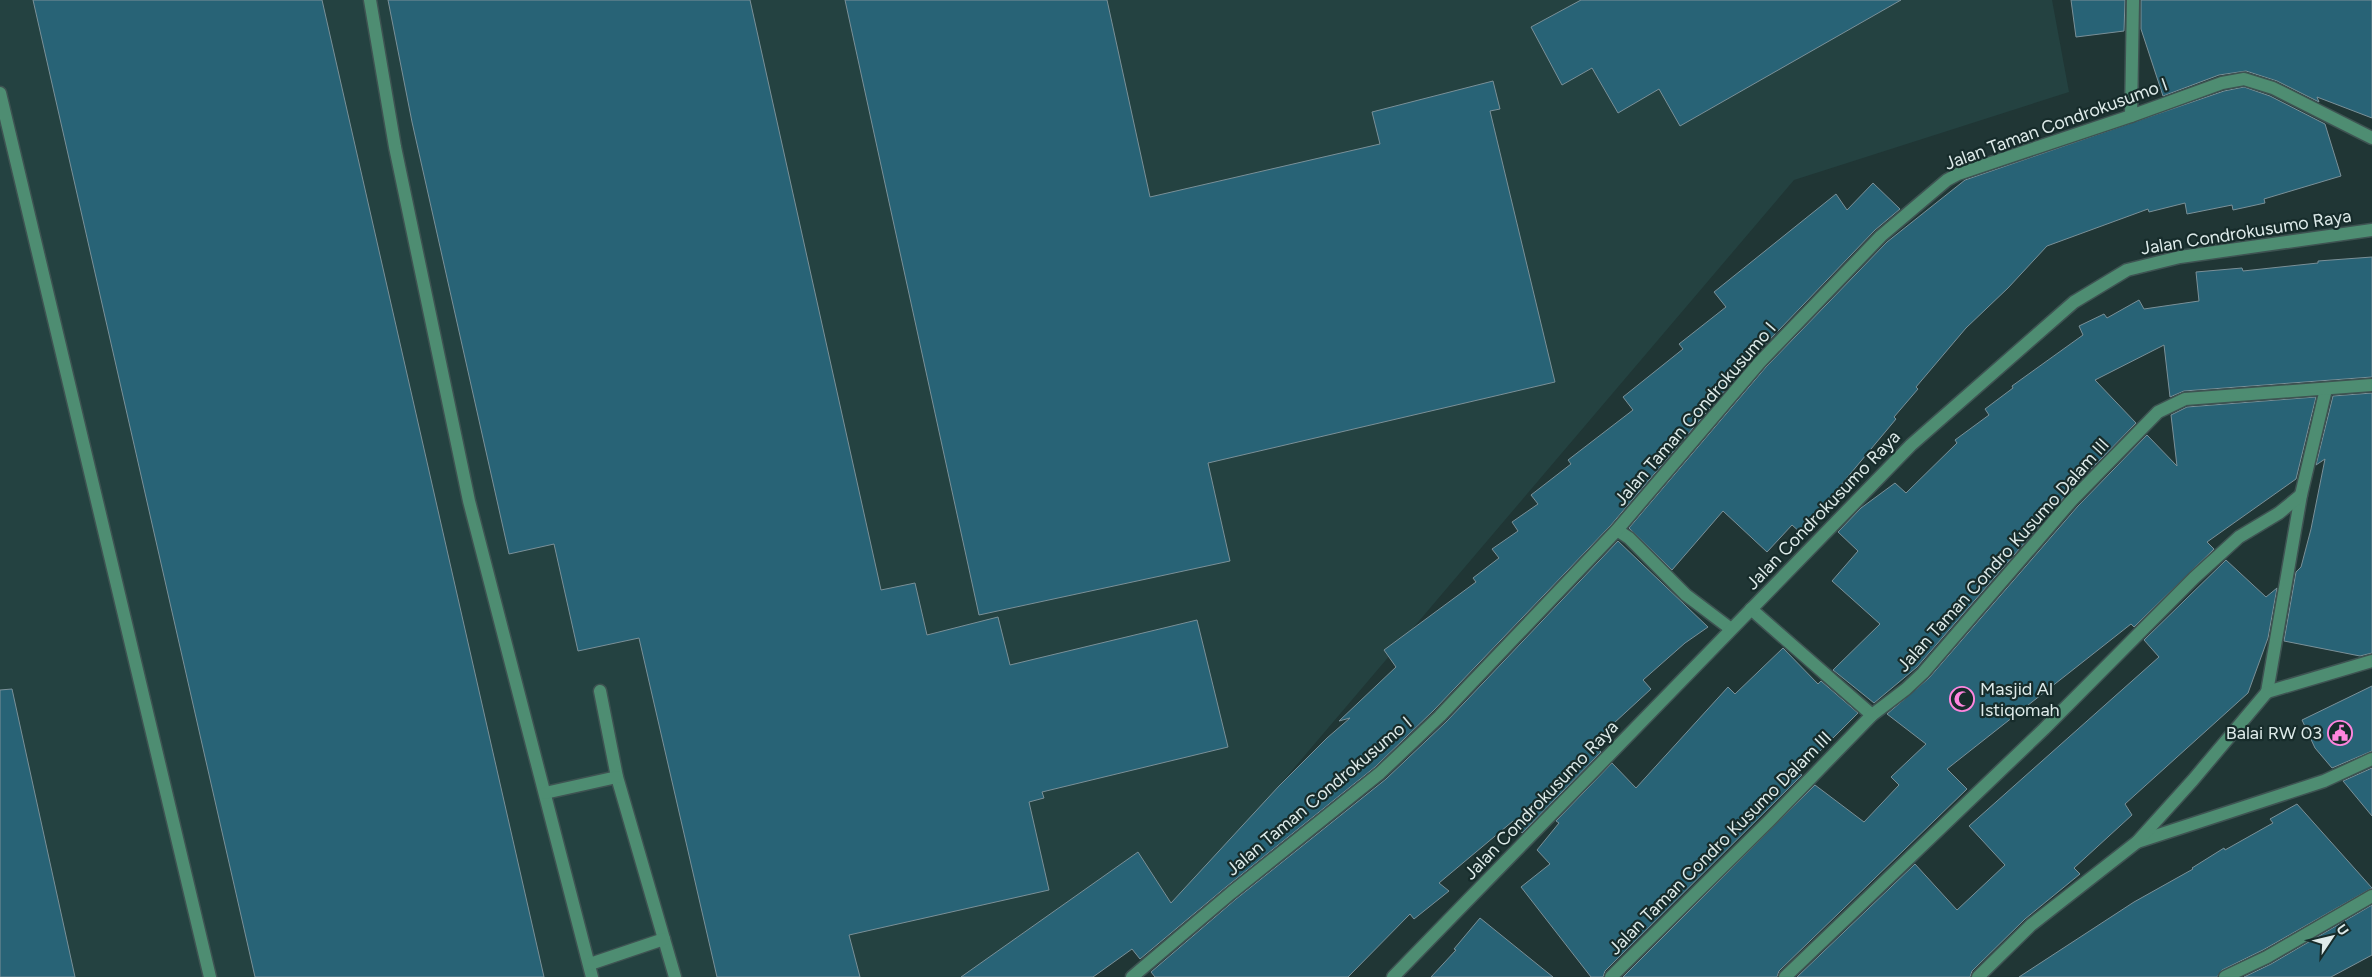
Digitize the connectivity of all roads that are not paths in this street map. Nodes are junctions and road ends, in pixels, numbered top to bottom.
1 (370, 0) edge
2 (2133, 0) edge
3 (0, 93) edge
4 (2131, 116) junction
5 (2372, 138) edge
6 (2372, 230) edge
7 (2372, 385) edge
8 (2326, 389) junction
9 (2301, 495) junction
10 (1617, 530) junction
11 (1751, 609) junction
12 (1731, 629) junction
13 (2372, 661) edge
14 (600, 690) dead end
15 (2267, 692) junction
16 (1872, 715) junction
17 (2372, 759) edge
18 (617, 777) junction
19 (545, 793) junction
20 (2137, 842) junction
21 (2372, 896) edge
22 (664, 939) junction
23 (590, 964) junction
24 (210, 977) edge
25 (592, 977) edge
26 (675, 977) edge
27 (1132, 977) edge
28 (1392, 977) edge
29 (1611, 977) edge
30 (1785, 977) edge
31 (1978, 977) edge
32 (2226, 977) edge

1 - 19 street
2 - 4 street
3 - 24 street
4 - 5 street, Jalan Taman Condrokusumo I
4 - 10 street, Jalan Taman Condrokusumo I
6 - 11 street, Jalan Condrokusumo Raya
7 - 8 street, Jalan Taman Condro Kusumo Dalam III
8 - 9 street
8 - 16 street, Jalan Taman Condro Kusumo Dalam III
9 - 15 street
9 - 30 street
10 - 12 street
10 - 27 street, Jalan Taman Condrokusumo I
11 - 12 street, Jalan Condrokusumo Raya
11 - 16 street
12 - 28 street, Jalan Condrokusumo Raya
13 - 15 street
14 - 18 street
15 - 20 street
16 - 29 street, Jalan Taman Condro Kusumo Dalam III
17 - 20 street
18 - 19 street
18 - 22 street
19 - 23 street
20 - 31 street
21 - 32 street
22 - 23 street
22 - 26 street
23 - 25 street

